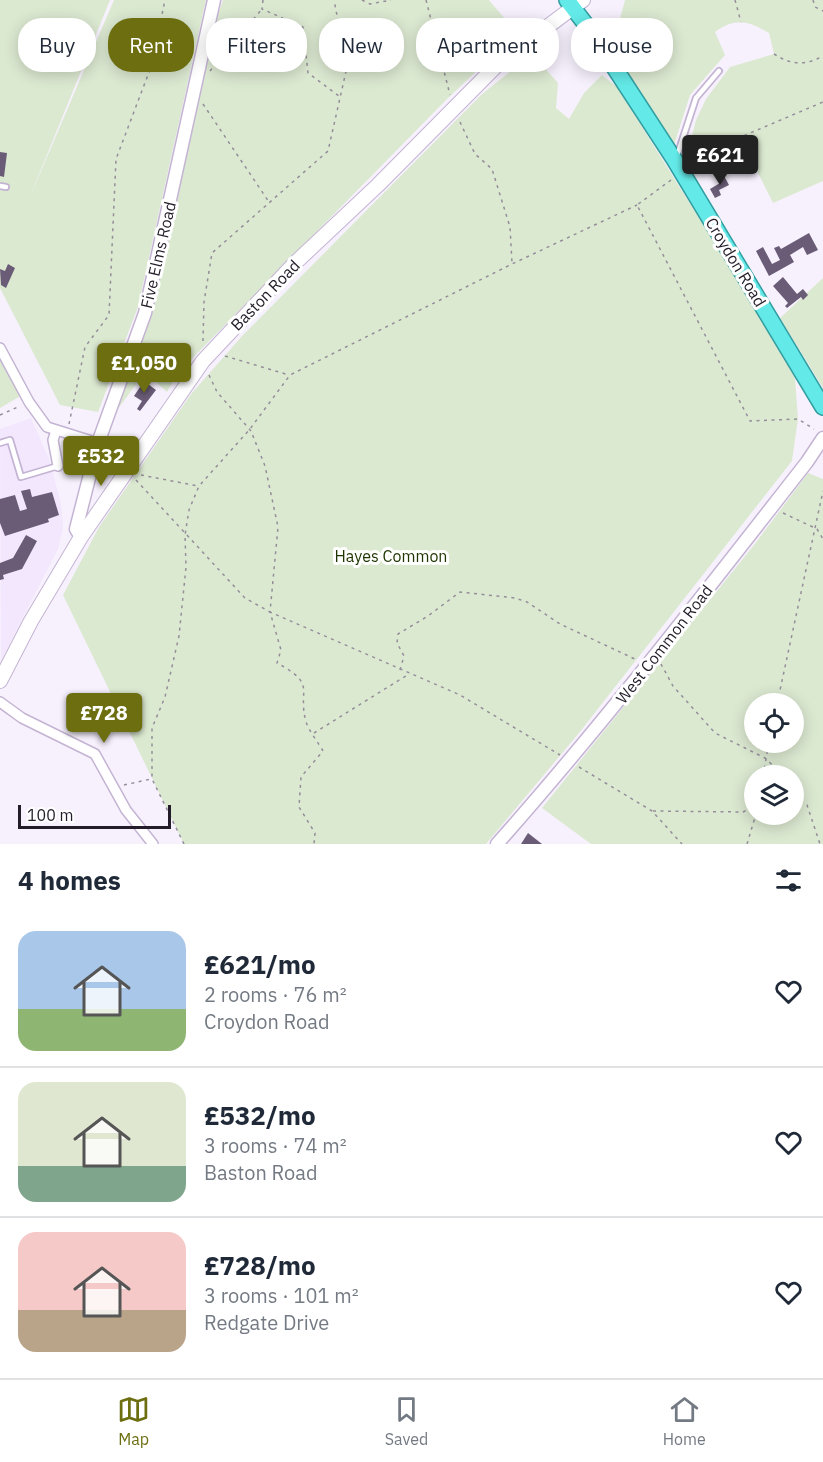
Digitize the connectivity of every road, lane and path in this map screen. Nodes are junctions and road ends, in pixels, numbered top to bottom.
1 (165, 0) edge
2 (214, 0) edge
3 (262, 0) edge
4 (333, 0) edge
5 (362, 0) edge
6 (391, 0) edge
7 (426, 0) edge
8 (735, 0) edge
9 (813, 0) edge
10 (574, 2) edge
11 (262, 9) junction
12 (823, 11) edge
13 (254, 18) edge
14 (741, 22) dead end
15 (774, 54) dead end
16 (823, 56) edge
17 (719, 71) dead end
18 (194, 90) junction
19 (340, 97) junction
20 (823, 102) edge
21 (453, 108) junction
22 (678, 165) junction
23 (269, 202) junction
24 (637, 205) junction
25 (512, 264) junction
26 (1, 355) edge
27 (207, 357) junction
28 (290, 375) junction
29 (29, 402) junction
30 (823, 407) edge
31 (0, 415) edge
32 (250, 429) junction
33 (56, 431) junction
34 (819, 433) edge
35 (67, 434) junction
36 (0, 443) edge
37 (98, 443) junction
38 (57, 466) joint
39 (142, 475) dead end
40 (138, 484) dead end
41 (199, 486) junction
42 (823, 491) edge
43 (772, 507) junction
44 (817, 529) junction
45 (185, 535) junction
46 (81, 537) junction
47 (823, 539) edge
48 (270, 612) junction
49 (648, 665) junction
50 (400, 670) junction
51 (2, 673) edge
52 (409, 674) junction
53 (780, 693) edge
54 (0, 702) edge
55 (313, 734) junction
56 (766, 753) edge
57 (765, 758) junction
58 (570, 761) junction
59 (764, 765) edge
60 (772, 765) edge
61 (152, 779) junction
62 (113, 788) junction
63 (804, 804) edge
64 (652, 811) junction
65 (744, 811) edge
66 (753, 825) edge
67 (153, 844) edge
68 (184, 844) edge
69 (314, 844) edge
70 (497, 844) edge
71 (682, 844) edge
72 (747, 844) edge
73 (820, 844) edge

1 - 35 path
2 - 18 street, Five Elms Road
3 - 11 path
4 - 19 path
5 - 6 path
7 - 21 path
8 - 14 path
9 - 12 path
10 - 21 main road, Baston Road
10 - 22 highway, Croydon Road
11 - 13 path
11 - 19 path
15 - 16 path
17 - 22 lane
18 - 23 path
18 - 37 street, Five Elms Road
19 - 23 path
20 - 22 path
21 - 25 path
21 - 27 main road, Baston Road
22 - 24 path
22 - 30 highway, Croydon Road
23 - 27 path
24 - 25 path
24 - 34 path
25 - 28 path
26 - 29 street
27 - 28 path
27 - 32 path
27 - 46 main road, Baston Road
28 - 32 path
29 - 31 path
29 - 33 street
32 - 41 path
32 - 48 path
33 - 35 street
33 - 38 street
34 - 43 street, West Common Road
35 - 37 street
36 - 38 lane
37 - 46 street, Five Elms Road
39 - 41 path
40 - 45 path
41 - 45 path
42 - 44 path
43 - 44 path
43 - 49 street, West Common Road
44 - 47 path
44 - 53 path
45 - 48 path
45 - 61 path
46 - 51 main road, Baston Road
48 - 50 path
48 - 55 path
49 - 50 path
49 - 57 path
49 - 58 street, West Common Road
50 - 52 path
52 - 55 path
52 - 58 path
54 - 62 street
55 - 69 path
56 - 57 path
57 - 59 path
57 - 60 path
58 - 64 path
58 - 70 street, West Common Road
61 - 62 path
61 - 68 path
62 - 67 street
63 - 73 path
64 - 65 path
64 - 71 path
66 - 72 path

